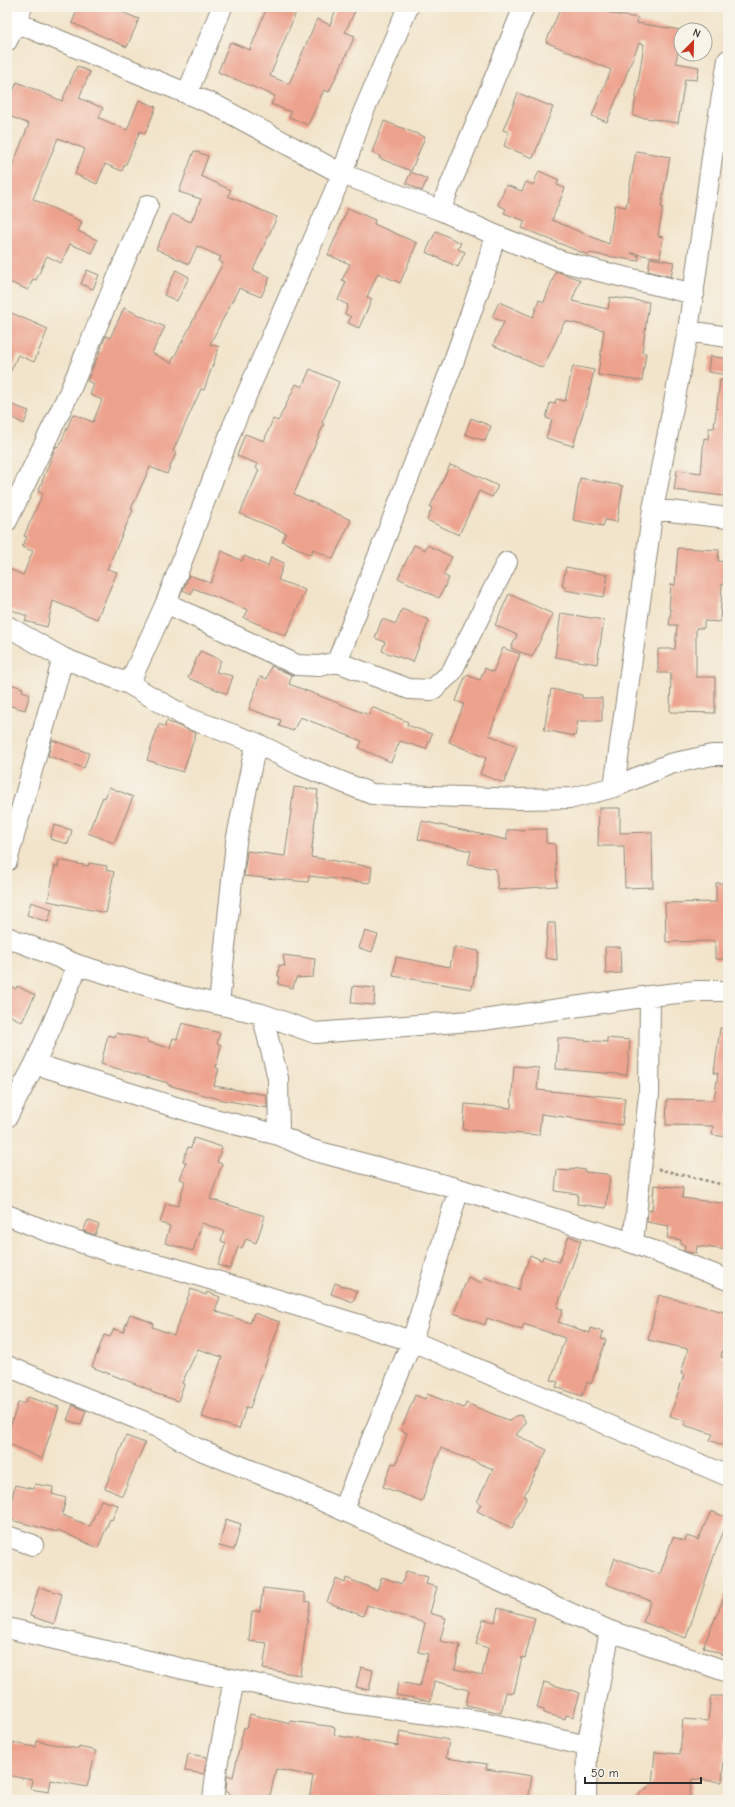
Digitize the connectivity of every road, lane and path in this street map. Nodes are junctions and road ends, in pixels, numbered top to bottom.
1 (222, 7) edge
2 (408, 7) edge
3 (524, 7) edge
4 (18, 15) edge
5 (7, 41) edge
6 (728, 60) edge
7 (187, 94) junction
8 (720, 151) edge
9 (342, 174) junction
10 (148, 205) dead end
11 (440, 210) junction
12 (495, 235) junction
13 (694, 294) junction
14 (688, 331) junction
15 (728, 337) edge
16 (653, 509) junction
17 (728, 518) edge
18 (7, 521) edge
19 (506, 562) dead end
20 (166, 603) junction
21 (7, 626) edge
22 (63, 658) junction
23 (337, 662) junction
24 (129, 684) junction
25 (256, 743) junction
26 (728, 755) edge
27 (614, 787) junction
28 (7, 861) edge
29 (7, 937) edge
30 (78, 965) junction
31 (728, 991) edge
32 (650, 996) junction
33 (219, 1004) junction
34 (262, 1014) junction
35 (35, 1064) junction
36 (7, 1117) edge
37 (279, 1136) junction
38 (642, 1166) junction
39 (728, 1186) edge
40 (459, 1189) junction
41 (7, 1215) edge
42 (633, 1242) junction
43 (728, 1280) edge
44 (412, 1341) junction
45 (7, 1366) edge
46 (728, 1476) edge
47 (343, 1509) junction
48 (7, 1536) edge
49 (33, 1545) dead end
50 (7, 1628) edge
51 (610, 1631) junction
52 (728, 1672) edge
53 (234, 1680) junction
54 (587, 1746) junction
55 (213, 1800) edge
56 (586, 1800) edge

1 - 7 street
2 - 9 street
3 - 11 street
4 - 5 street
4 - 7 street
6 - 8 street
7 - 9 street
8 - 13 street
9 - 11 street
9 - 20 street
10 - 18 street
11 - 12 street
12 - 13 street
12 - 23 street
13 - 14 street
14 - 15 street
14 - 16 street
16 - 17 street
16 - 27 street
19 - 23 street
20 - 23 street
20 - 24 street
21 - 22 street
22 - 24 street
22 - 28 street
24 - 25 street
25 - 27 street
25 - 33 street
26 - 27 street
29 - 30 street
30 - 33 street
30 - 35 street
31 - 32 street
32 - 34 street
32 - 38 street
33 - 34 street
34 - 37 street
35 - 36 street
35 - 37 street
37 - 40 street
38 - 39 path
38 - 42 street
40 - 42 street
40 - 44 street
41 - 44 street
42 - 43 street
44 - 46 street
44 - 47 street
45 - 47 street
47 - 51 street
48 - 49 street
50 - 53 street
51 - 52 street
51 - 54 street
53 - 54 street
53 - 55 street
54 - 56 street

